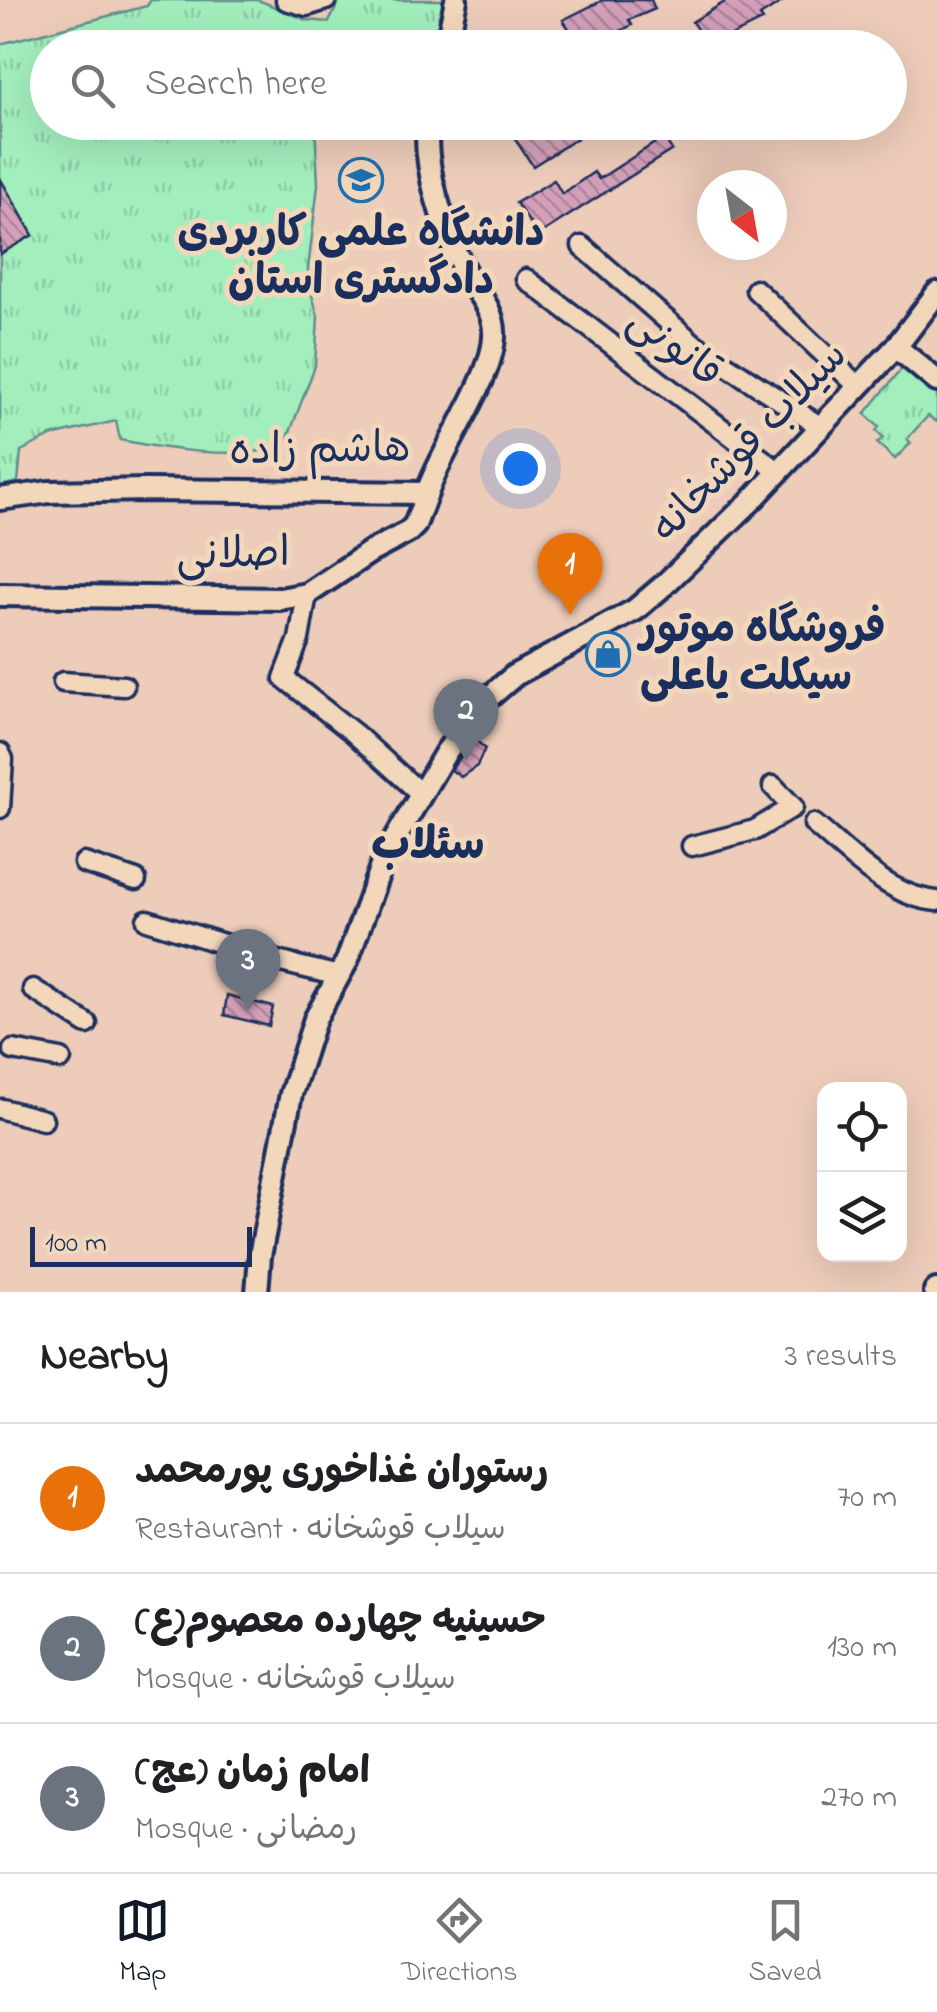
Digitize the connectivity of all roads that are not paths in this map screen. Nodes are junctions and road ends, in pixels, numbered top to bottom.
1 (286, 0) edge
2 (326, 0) edge
3 (456, 0) edge
4 (450, 30) edge
5 (428, 140) edge
6 (582, 246) dead end
7 (526, 279) dead end
8 (756, 290) dead end
9 (937, 293) edge
10 (896, 347) junction
11 (937, 381) edge
12 (859, 387) junction
13 (821, 427) junction
14 (779, 472) junction
15 (427, 493) junction
16 (0, 499) edge
17 (307, 594) junction
18 (0, 595) edge
19 (64, 682) dead end
20 (124, 686) dead end
21 (0, 753) edge
22 (773, 786) dead end
23 (420, 793) junction
24 (0, 808) edge
25 (814, 824) dead end
26 (692, 846) dead end
27 (84, 863) dead end
28 (136, 880) dead end
29 (937, 902) edge
30 (146, 920) dead end
31 (339, 976) junction
32 (33, 988) dead end
33 (87, 1024) dead end
34 (13, 1050) dead end
35 (61, 1059) dead end
36 (2, 1108) edge
37 (43, 1120) dead end
38 (257, 1292) edge

1 - 2 street
3 - 4 street
5 - 15 street, هاشم زاده
6 - 13 street
7 - 14 street, قانونی
8 - 12 street
9 - 10 street, سیلاب قوشخانه
10 - 11 street
10 - 12 street, سیلاب قوشخانه
12 - 13 street, سیلاب قوشخانه
13 - 14 street, سیلاب قوشخانه
14 - 23 street, سیلاب قوشخانه
15 - 16 street, هاشم زاده
15 - 17 street, اصلانی
17 - 18 street, اصلانی
17 - 23 street
19 - 20 street
21 - 24 street
22 - 26 street
23 - 31 street, سیلاب قوشخانه
25 - 29 street
27 - 28 street
30 - 31 street
31 - 38 street, سیلاب قوشخانه
32 - 33 street
34 - 35 street
36 - 37 street

